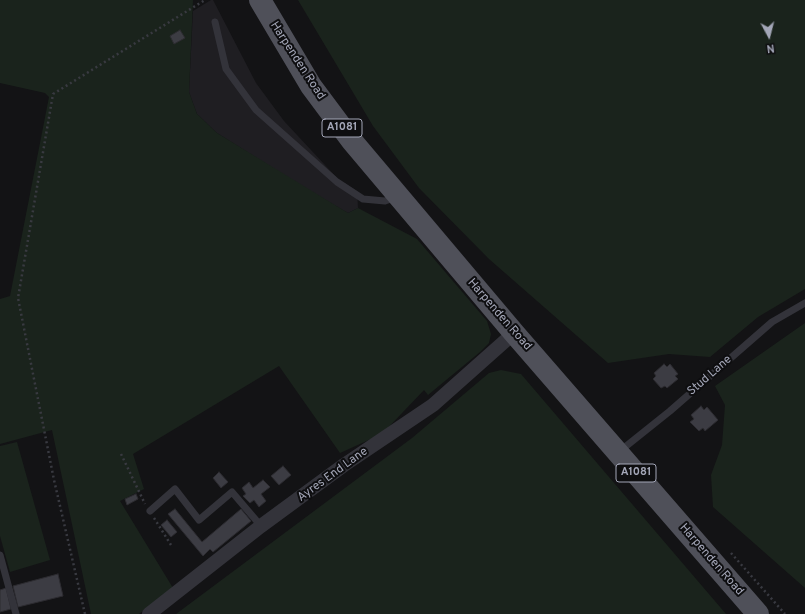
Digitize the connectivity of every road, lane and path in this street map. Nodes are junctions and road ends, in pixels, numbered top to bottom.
1 (205, 0) edge
2 (260, 0) edge
3 (215, 22) dead end
4 (398, 196) junction
5 (805, 303) edge
6 (514, 333) junction
7 (618, 453) junction
8 (121, 454) dead end
9 (150, 511) junction
10 (261, 526) junction
11 (172, 544) dead end
12 (0, 555) edge
13 (16, 614) edge
14 (85, 614) edge
15 (149, 614) edge
16 (758, 614) edge

1 - 14 path
2 - 4 main road, Harpenden Road / A1081
3 - 4 lane
4 - 6 main road, Harpenden Road / A1081
5 - 7 lane, Stud Lane
6 - 7 main road, Harpenden Road / A1081
6 - 10 street, Ayres End Lane
7 - 16 main road, Harpenden Road / A1081
8 - 9 path
9 - 10 lane
9 - 11 path
10 - 15 street, Ayres End Lane
12 - 13 lane

